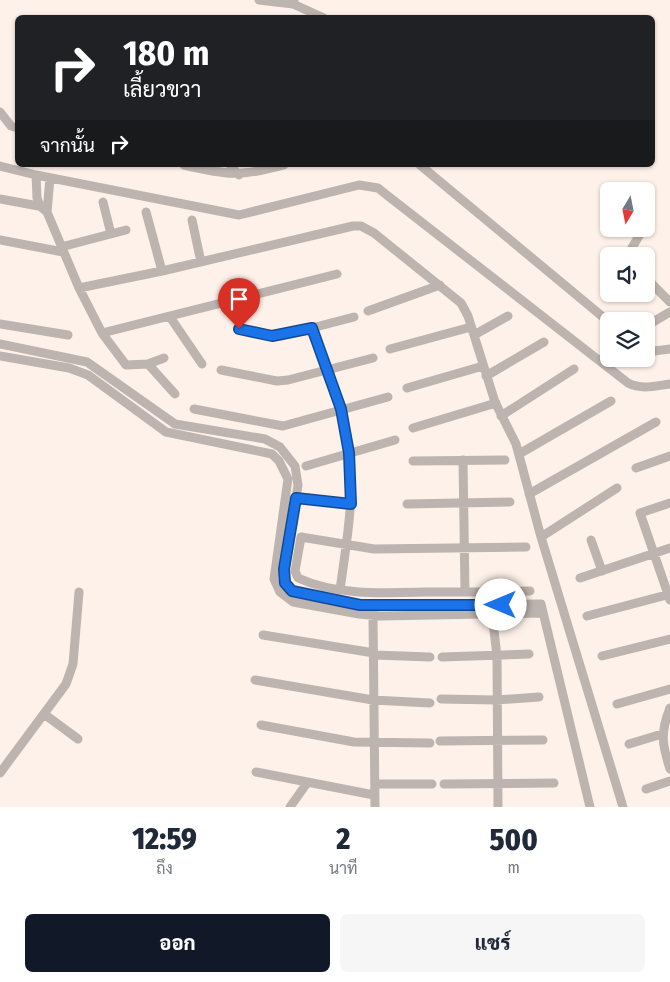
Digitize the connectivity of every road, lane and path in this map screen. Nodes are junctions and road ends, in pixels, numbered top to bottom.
1 (258, 0) edge
2 (294, 2) edge
3 (318, 15) edge
4 (0, 112) edge
5 (15, 127) edge
6 (0, 166) edge
7 (193, 167) edge
8 (232, 167) edge
9 (274, 167) edge
10 (422, 167) edge
11 (239, 174) junction
12 (36, 175) junction
13 (50, 178) junction
14 (0, 199) edge
15 (103, 202) dead end
16 (45, 208) junction
17 (146, 212) dead end
18 (192, 220) dead end
19 (126, 230) dead end
20 (111, 234) junction
21 (0, 240) edge
22 (62, 250) junction
23 (200, 262) junction
24 (162, 271) junction
25 (337, 274) dead end
26 (440, 285) junction
27 (655, 287) edge
28 (79, 288) junction
29 (670, 302) edge
30 (368, 311) dead end
31 (670, 312) edge
32 (600, 315) edge
33 (354, 316) dead end
34 (508, 316) dead end
35 (170, 317) junction
36 (655, 321) edge
37 (0, 324) edge
38 (312, 328) junction
39 (239, 329) dead end
40 (472, 331) junction
41 (102, 333) junction
42 (68, 335) dead end
43 (544, 342) dead end
44 (0, 344) edge
45 (390, 349) dead end
46 (670, 349) edge
47 (655, 351) edge
48 (0, 356) edge
49 (164, 358) dead end
50 (372, 358) dead end
51 (148, 364) junction
52 (202, 364) dead end
53 (483, 366) junction
54 (574, 369) dead end
55 (221, 370) dead end
56 (327, 370) junction
57 (486, 376) junction
58 (670, 384) edge
59 (407, 388) dead end
60 (175, 394) dead end
61 (388, 397) dead end
62 (611, 400) dead end
63 (496, 403) junction
64 (194, 409) dead end
65 (341, 409) junction
66 (501, 416) junction
67 (656, 422) dead end
68 (413, 428) dead end
69 (396, 440) dead end
70 (349, 453) junction
71 (519, 454) junction
72 (670, 456) edge
73 (463, 460) junction
74 (505, 460) dead end
75 (413, 461) dead end
76 (306, 466) dead end
77 (636, 468) dead end
78 (617, 488) dead end
79 (529, 494) junction
80 (296, 498) junction
81 (510, 502) dead end
82 (464, 503) junction
83 (351, 504) junction
84 (407, 504) dead end
85 (670, 504) edge
86 (541, 537) junction
87 (592, 540) dead end
88 (346, 545) junction
89 (526, 547) dead end
90 (465, 548) junction
91 (670, 548) edge
92 (655, 553) junction
93 (602, 570) junction
94 (580, 578) dead end
95 (340, 590) junction
96 (530, 591) dead end
97 (79, 592) dead end
98 (465, 592) junction
99 (669, 596) edge
100 (542, 613) junction
101 (492, 614) junction
102 (373, 615) junction
103 (587, 616) dead end
104 (262, 634) dead end
105 (670, 639) edge
106 (374, 654) junction
107 (529, 654) dead end
108 (497, 656) junction
109 (602, 656) dead end
110 (430, 657) dead end
111 (442, 657) dead end
112 (255, 680) dead end
113 (670, 689) edge
114 (538, 697) dead end
115 (441, 699) dead end
116 (373, 700) junction
117 (496, 700) junction
118 (430, 703) dead end
119 (617, 704) dead end
120 (670, 708) edge
121 (44, 714) junction
122 (261, 725) dead end
123 (662, 734) junction
124 (78, 738) dead end
125 (497, 739) junction
126 (543, 740) dead end
127 (440, 741) dead end
128 (375, 743) junction
129 (430, 743) dead end
130 (630, 744) dead end
131 (670, 769) edge
132 (256, 772) dead end
133 (0, 773) edge
134 (670, 781) edge
135 (307, 783) junction
136 (498, 783) junction
137 (554, 783) dead end
138 (375, 784) junction
139 (432, 784) dead end
140 (444, 784) dead end
141 (646, 789) dead end
142 (374, 795) junction
143 (290, 807) edge
144 (374, 807) edge
145 (498, 807) edge
146 (590, 807) edge
147 (623, 807) edge

1 - 2 street
2 - 3 street
4 - 5 street
6 - 12 street
7 - 11 street
8 - 11 street
9 - 11 street
10 - 32 street
12 - 13 street
12 - 16 street
13 - 16 street
13 - 58 street
14 - 16 street
15 - 20 street
16 - 22 street
17 - 24 street
18 - 23 street
19 - 20 street
20 - 22 street
21 - 22 street
22 - 28 street
23 - 24 street
23 - 26 street
24 - 28 street
25 - 35 street
26 - 30 street
26 - 40 street
27 - 29 street
28 - 41 street
31 - 36 street
33 - 38 street
34 - 40 street
35 - 41 street
35 - 52 street
37 - 42 street
38 - 39 street
38 - 56 street
40 - 45 street
40 - 53 street
41 - 51 street
43 - 57 street
44 - 80 street
46 - 47 street
48 - 102 street
49 - 51 street
50 - 56 street
51 - 60 street
53 - 57 street
53 - 59 street
54 - 66 street
55 - 56 street
56 - 65 street
57 - 63 street
61 - 65 street
62 - 71 street
63 - 66 street
63 - 68 street
64 - 65 street
65 - 70 street
66 - 71 street
67 - 79 street
69 - 70 street
70 - 76 street
70 - 83 street
71 - 79 street
72 - 77 street
73 - 74 street
73 - 75 street
73 - 82 street
78 - 86 street
79 - 86 street
80 - 83 street
80 - 100 street
81 - 82 street
82 - 84 street
82 - 90 street
83 - 88 street
85 - 92 street
86 - 147 street
87 - 93 street
88 - 90 street
88 - 95 street
88 - 95 street
89 - 90 street
90 - 98 street
91 - 92 street
92 - 93 street
92 - 99 street
93 - 94 street
95 - 98 street
96 - 98 street
97 - 121 street
99 - 103 street
100 - 101 street
100 - 146 street
101 - 102 street
101 - 108 street
102 - 106 street
104 - 106 street
105 - 109 street
106 - 110 street
106 - 116 street
107 - 108 street
108 - 111 street
108 - 117 street
112 - 116 street
113 - 119 street
114 - 117 street
115 - 117 street
116 - 118 street
116 - 128 street
117 - 125 street
120 - 123 street
121 - 124 street
121 - 133 street
122 - 128 street
123 - 130 street
123 - 131 street
125 - 126 street
125 - 127 street
125 - 136 street
128 - 129 street
128 - 138 street
132 - 135 street
134 - 141 street
135 - 142 street
135 - 143 street
136 - 137 street
136 - 140 street
136 - 145 street
138 - 139 street
138 - 142 street
142 - 144 street

